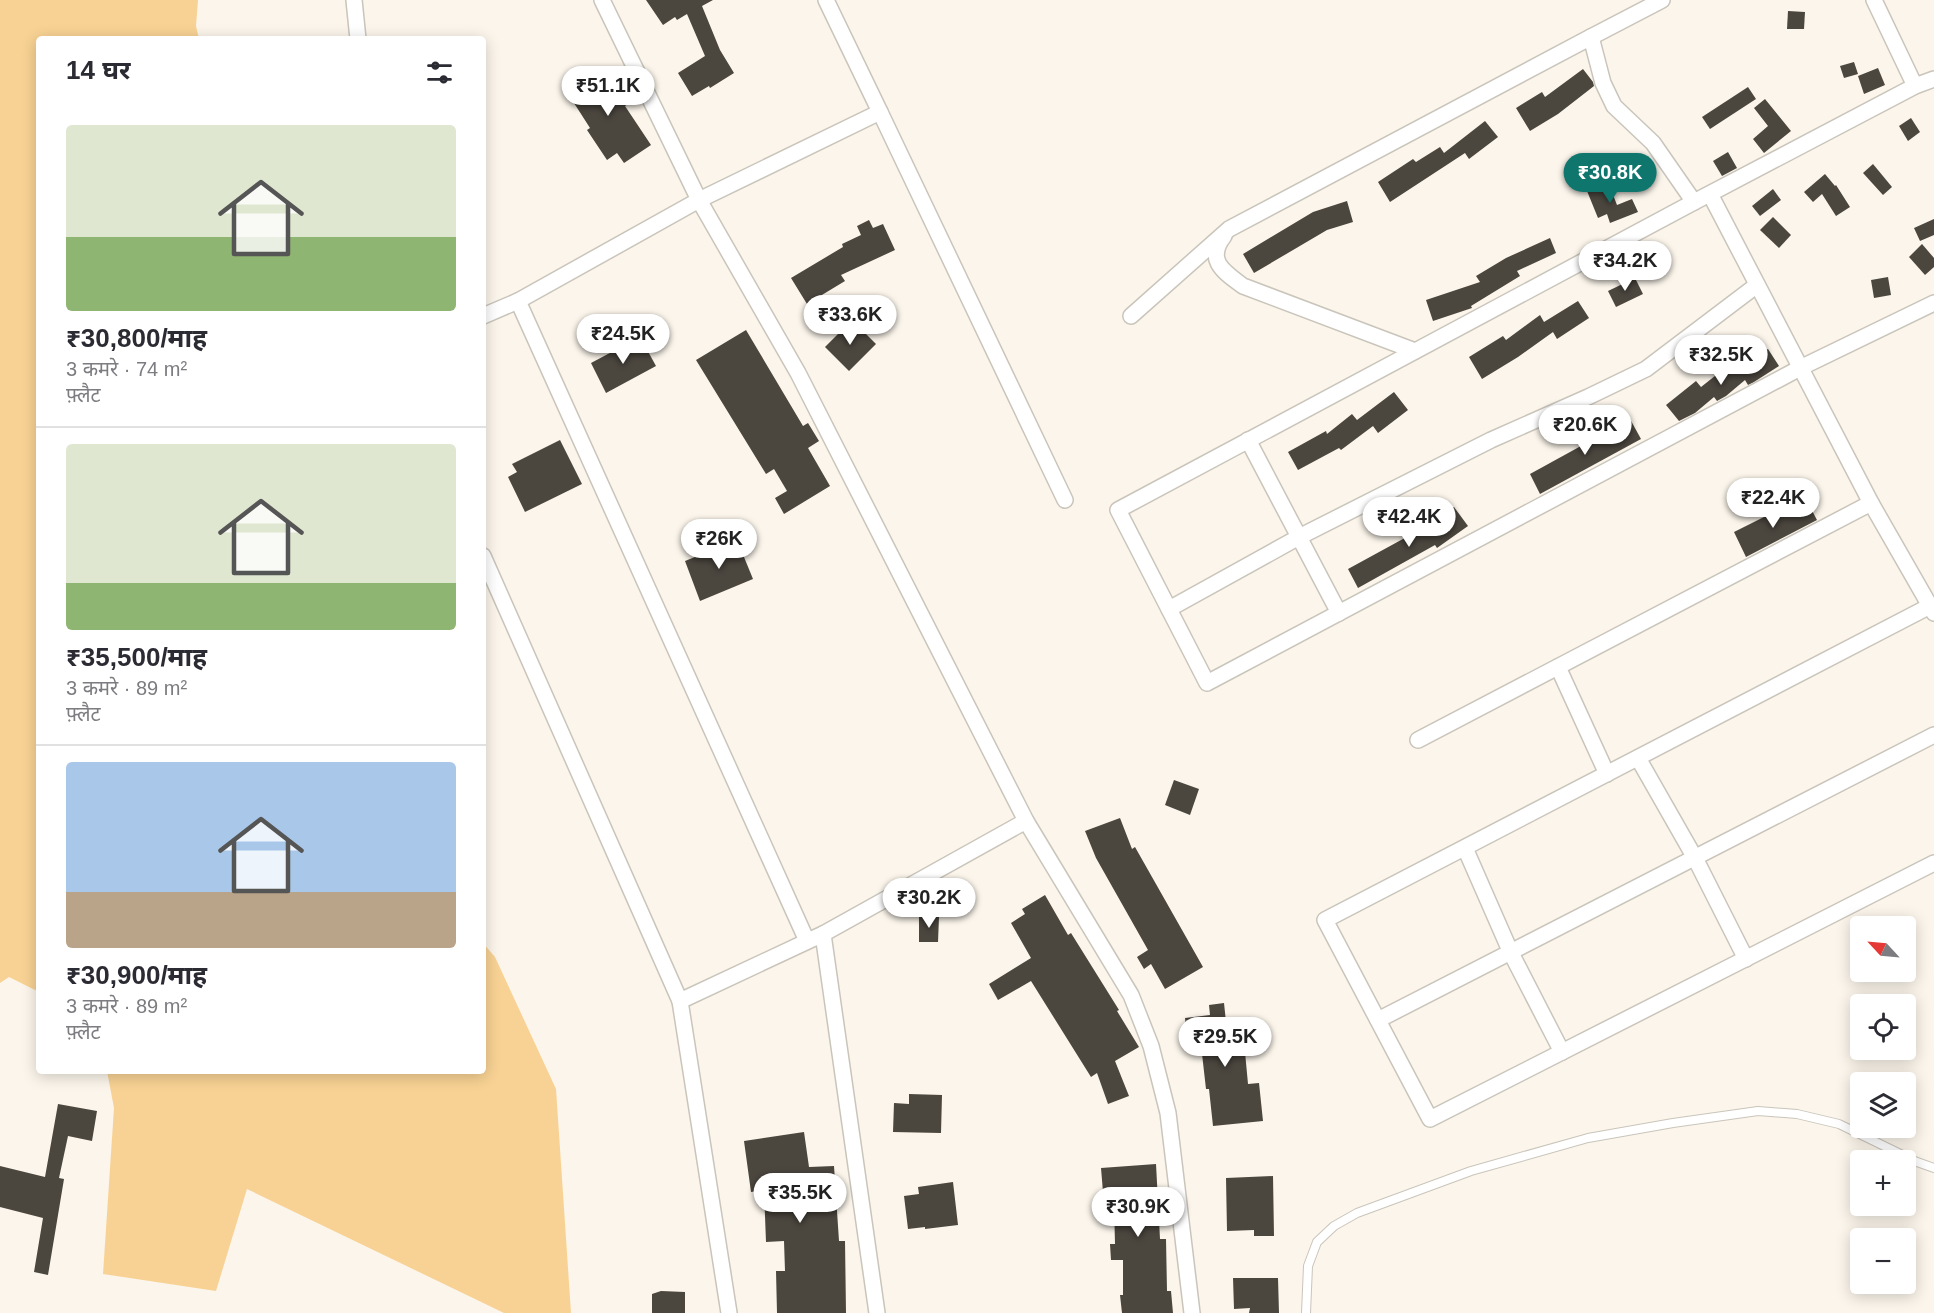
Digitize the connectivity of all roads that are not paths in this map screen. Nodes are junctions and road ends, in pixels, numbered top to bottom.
1 (354, 0) edge
2 (602, 0) edge
3 (826, 0) edge
4 (1662, 0) edge
5 (1874, 0) edge
6 (358, 36) edge
7 (1591, 37) junction
8 (1925, 83) edge
9 (1934, 97) edge
10 (880, 112) junction
11 (1710, 194) junction
12 (699, 200) junction
13 (1694, 202) junction
14 (1229, 229) junction
15 (1757, 285) junction
16 (518, 301) junction
17 (1934, 303) edge
18 (486, 315) edge
19 (1131, 316) dead end
20 (1415, 351) junction
21 (1800, 368) junction
22 (1248, 441) junction
23 (1065, 500) dead end
24 (1870, 503) junction
25 (1299, 537) junction
26 (486, 563) edge
27 (1169, 609) junction
28 (1932, 610) edge
29 (1339, 613) junction
30 (1558, 667) junction
31 (1934, 735) edge
32 (1418, 741) dead end
33 (1638, 758) junction
34 (1607, 774) junction
35 (1026, 821) junction
36 (1465, 848) junction
37 (1695, 858) junction
38 (1934, 863) edge
39 (823, 934) junction
40 (807, 941) junction
41 (1511, 953) junction
42 (1746, 959) junction
43 (680, 1002) junction
44 (1378, 1020) junction
45 (1562, 1052) junction
46 (1934, 1168) edge
47 (729, 1313) edge
48 (877, 1313) edge
49 (1192, 1313) edge
50 (1306, 1313) edge

1 - 6 street
2 - 12 street
3 - 10 street
4 - 7 street
5 - 8 street
7 - 13 street
7 - 14 street
8 - 9 street
8 - 11 street
10 - 12 street
10 - 23 street
11 - 13 street
11 - 15 street
12 - 16 street
12 - 35 street
13 - 20 street
14 - 19 street
14 - 20 street
15 - 21 street
15 - 25 street
16 - 18 street
16 - 40 street
17 - 21 street
20 - 22 street
21 - 24 street
21 - 29 street
22 - 25 street
22 - 27 street
24 - 28 street
24 - 30 street
25 - 27 street
25 - 29 street
26 - 43 street
27 - 29 street
28 - 33 street
30 - 32 street
30 - 34 street
31 - 37 street
33 - 34 street
33 - 37 street
34 - 36 street
35 - 39 street
35 - 49 street
36 - 41 street
36 - 44 street
37 - 41 street
37 - 42 street
38 - 42 street
39 - 40 street
39 - 48 street
40 - 43 street
41 - 44 street
41 - 45 street
42 - 45 street
43 - 47 street
44 - 45 street
46 - 50 lane

